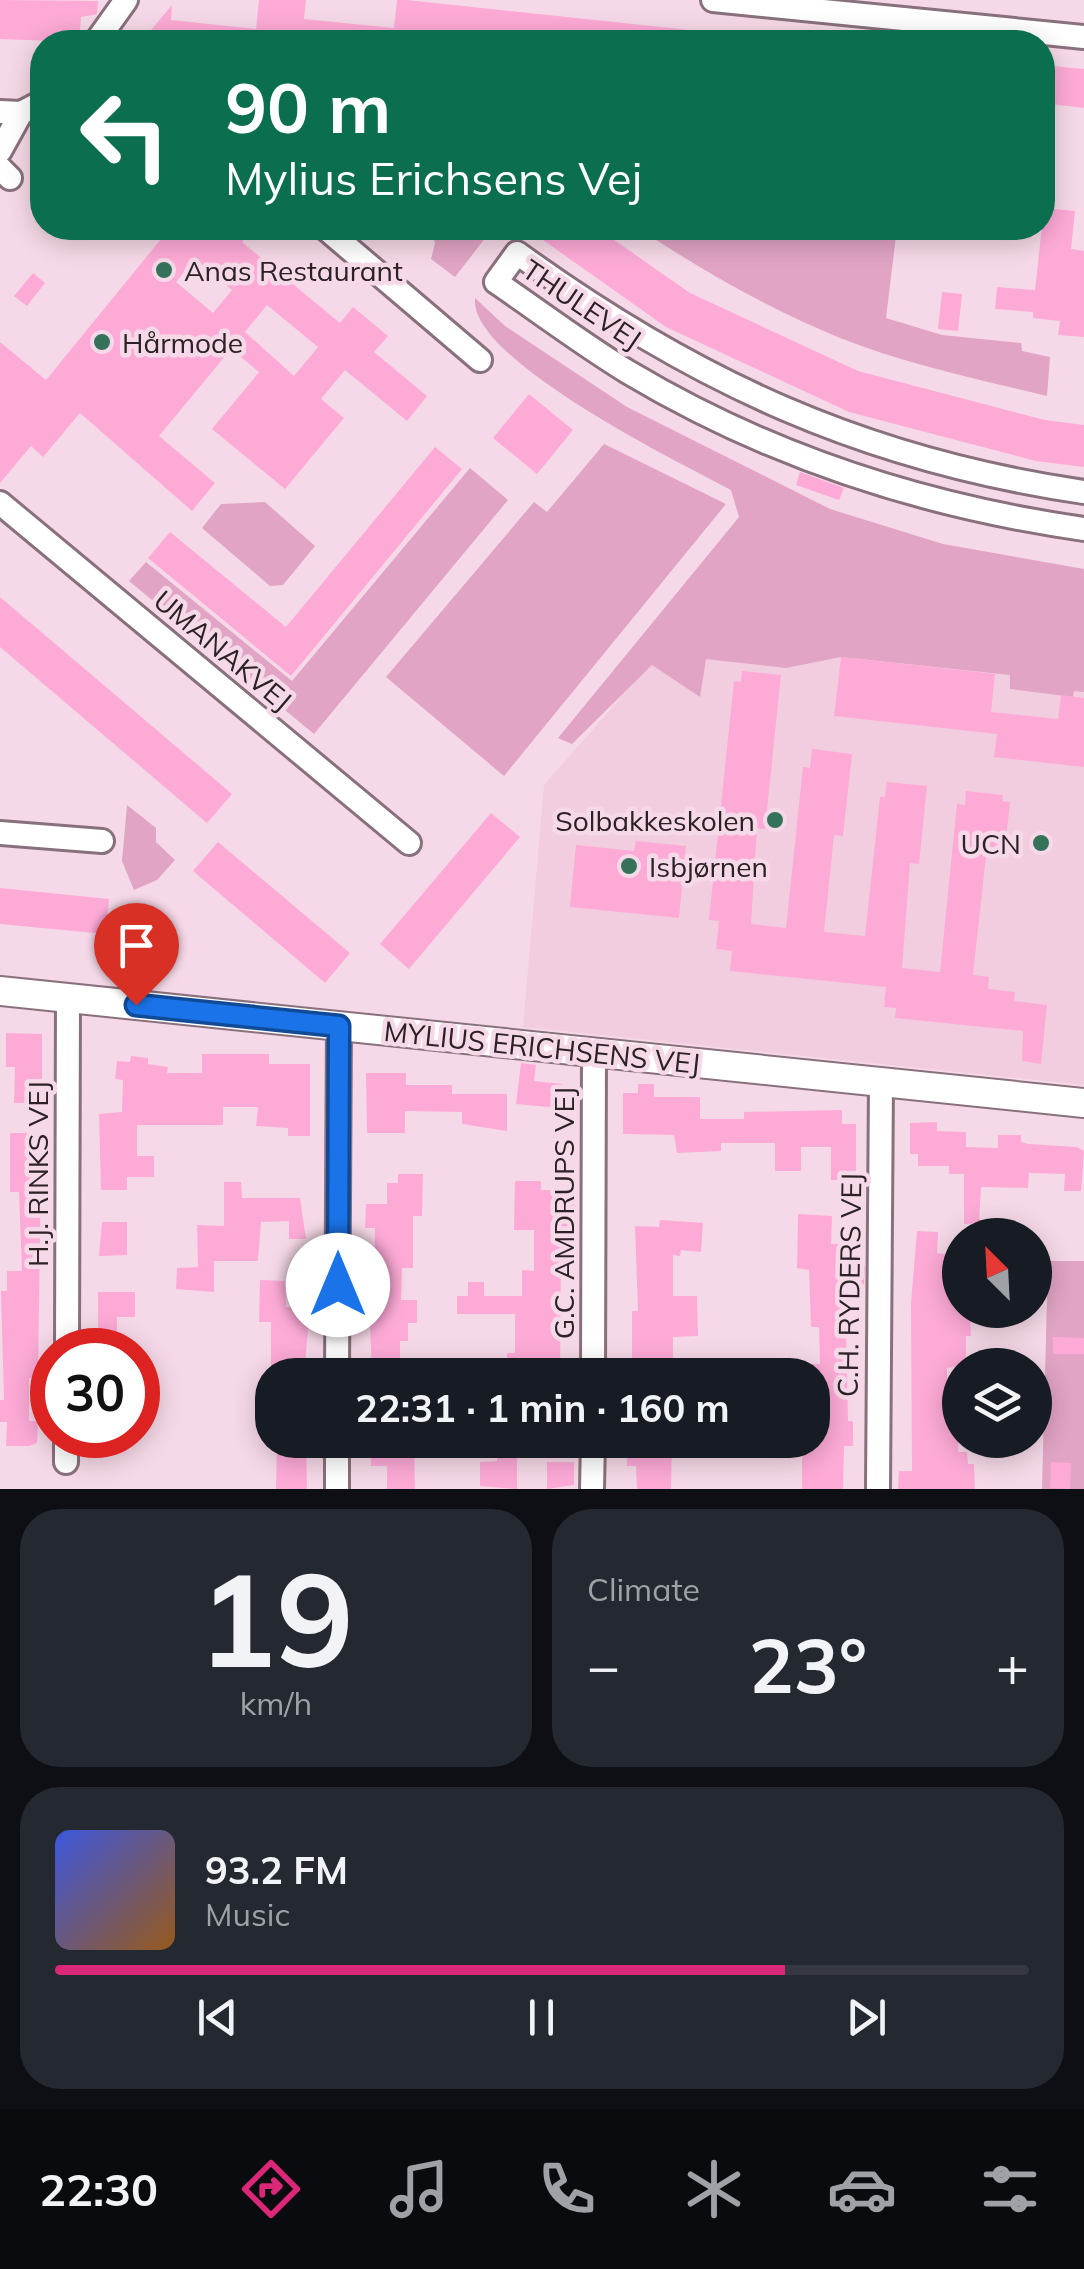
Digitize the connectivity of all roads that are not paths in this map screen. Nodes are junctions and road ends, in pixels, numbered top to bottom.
1 (126, 0) edge
2 (714, 0) edge
3 (105, 30) edge
4 (1014, 30) edge
5 (1055, 34) edge
6 (1084, 37) edge
7 (21, 109) edge
8 (0, 151) edge
9 (339, 240) edge
10 (480, 360) dead end
11 (1084, 492) edge
12 (0, 503) edge
13 (1084, 529) edge
14 (0, 833) edge
15 (102, 842) dead end
16 (409, 843) dead end
17 (0, 991) edge
18 (68, 998) junction
19 (339, 1026) junction
20 (594, 1052) junction
21 (881, 1082) junction
22 (1084, 1103) edge
23 (66, 1328) edge
24 (337, 1358) edge
25 (593, 1358) edge
26 (66, 1458) edge
27 (337, 1458) edge
28 (592, 1458) edge
29 (66, 1462) dead end
30 (337, 1489) edge
31 (592, 1489) edge
32 (878, 1489) edge

1 - 3 street
2 - 4 street
5 - 6 street
7 - 8 street
9 - 10 street
11 - 13 street, THULEVEJ
12 - 16 street, UMANAKVEJ
14 - 15 street
17 - 18 street, MYLIUS ERICHSENS VEJ
18 - 19 street, MYLIUS ERICHSENS VEJ
18 - 23 street, H.J. RINKS VEJ
19 - 20 street, MYLIUS ERICHSENS VEJ
19 - 24 street
20 - 21 street, MYLIUS ERICHSENS VEJ
20 - 25 street, G.C. AMDRUPS VEJ
21 - 22 street, MYLIUS ERICHSENS VEJ
21 - 32 street, C.H. RYDERS VEJ
26 - 29 street
27 - 30 street
28 - 31 street

